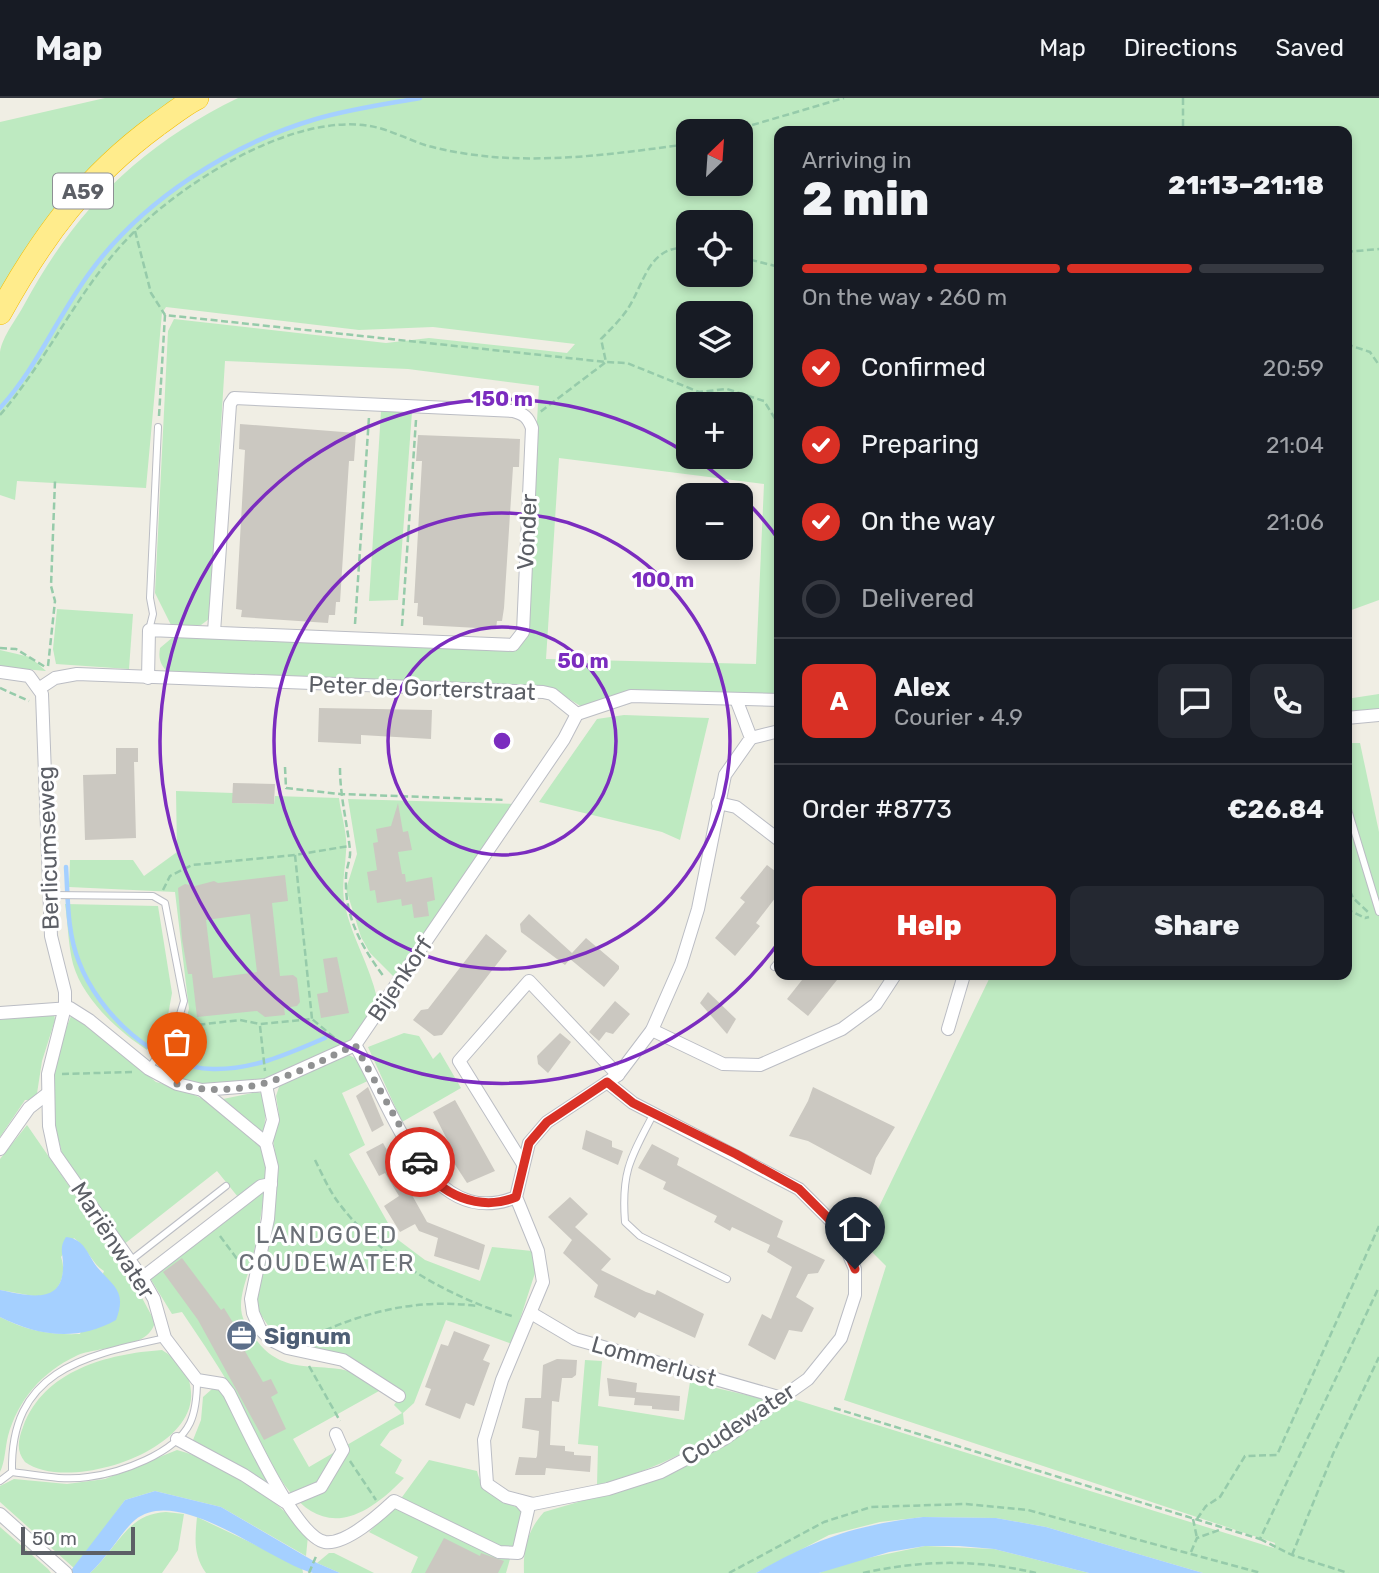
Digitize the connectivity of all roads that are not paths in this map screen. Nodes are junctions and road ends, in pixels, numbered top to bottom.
1 (197, 98) edge
2 (0, 313) edge
3 (158, 427) road end
4 (149, 630) junction
5 (214, 632) junction
6 (0, 672) edge
7 (148, 678) junction
8 (40, 688) junction
9 (736, 699) junction
10 (774, 700) edge
11 (577, 713) junction
12 (1379, 715) edge
13 (1352, 717) edge
14 (774, 732) edge
15 (751, 738) junction
16 (719, 803) junction
17 (1352, 823) edge
18 (774, 836) edge
19 (53, 895) junction
20 (1379, 912) edge
21 (892, 980) edge
22 (963, 980) edge
23 (65, 1007) junction
24 (0, 1013) edge
25 (948, 1029) dead end
26 (652, 1030) junction
27 (351, 1047) junction
28 (151, 1065) junction
29 (265, 1078) junction
30 (612, 1079) junction
31 (202, 1090) junction
32 (47, 1094) junction
33 (654, 1113) junction
34 (266, 1143) junction
35 (0, 1149) edge
36 (523, 1164) junction
37 (271, 1184) junction
38 (226, 1186) dead end
39 (516, 1197) junction
40 (130, 1261) junction
41 (142, 1278) junction
42 (727, 1279) dead end
43 (530, 1317) junction
44 (165, 1338) junction
45 (197, 1380) junction
46 (399, 1396) dead end
47 (782, 1398) junction
48 (340, 1432) road end
49 (177, 1439) junction
50 (12, 1472) junction
51 (0, 1481) edge
52 (520, 1501) junction
53 (285, 1502) junction
54 (0, 1514) edge
55 (62, 1569) edge

1 - 2 highway, A59
3 - 4 lane
4 - 5 street, Vonder
4 - 7 street
5 - 5 street, Vonder
6 - 8 street
7 - 8 street, Peter de Gorterstraat
7 - 11 street, Peter de Gorterstraat
8 - 19 street, Berlicumseweg
9 - 10 street
9 - 11 street
9 - 15 street
11 - 27 street, Bijenkorf
12 - 13 street
14 - 15 street
15 - 16 street
16 - 18 street
16 - 26 street
17 - 20 lane
19 - 23 street, Berlicumseweg
19 - 28 lane
21 - 26 street
22 - 25 street
23 - 24 street
23 - 28 street
23 - 32 street, Mariënwater
26 - 30 street
27 - 29 street
27 - 39 street
28 - 31 street
29 - 31 street
29 - 34 street
30 - 33 street, Coudewater
30 - 36 street
30 - 36 street, Coudewater
31 - 34 street
32 - 35 street
32 - 40 street, Mariënwater
33 - 42 lane
33 - 47 street, Coudewater
34 - 37 street
36 - 39 street
37 - 41 street
37 - 46 street
38 - 40 lane
39 - 43 street, Coudewater
40 - 41 street, Mariënwater
41 - 44 street, Mariënwater
43 - 47 street, Lommerlust
43 - 52 street, Coudewater
44 - 45 street, Mariënwater
44 - 50 lane
45 - 49 lane
45 - 53 street
47 - 52 street, Coudewater
48 - 53 street
49 - 50 lane
49 - 53 street
50 - 51 lane
52 - 53 street
54 - 55 street

